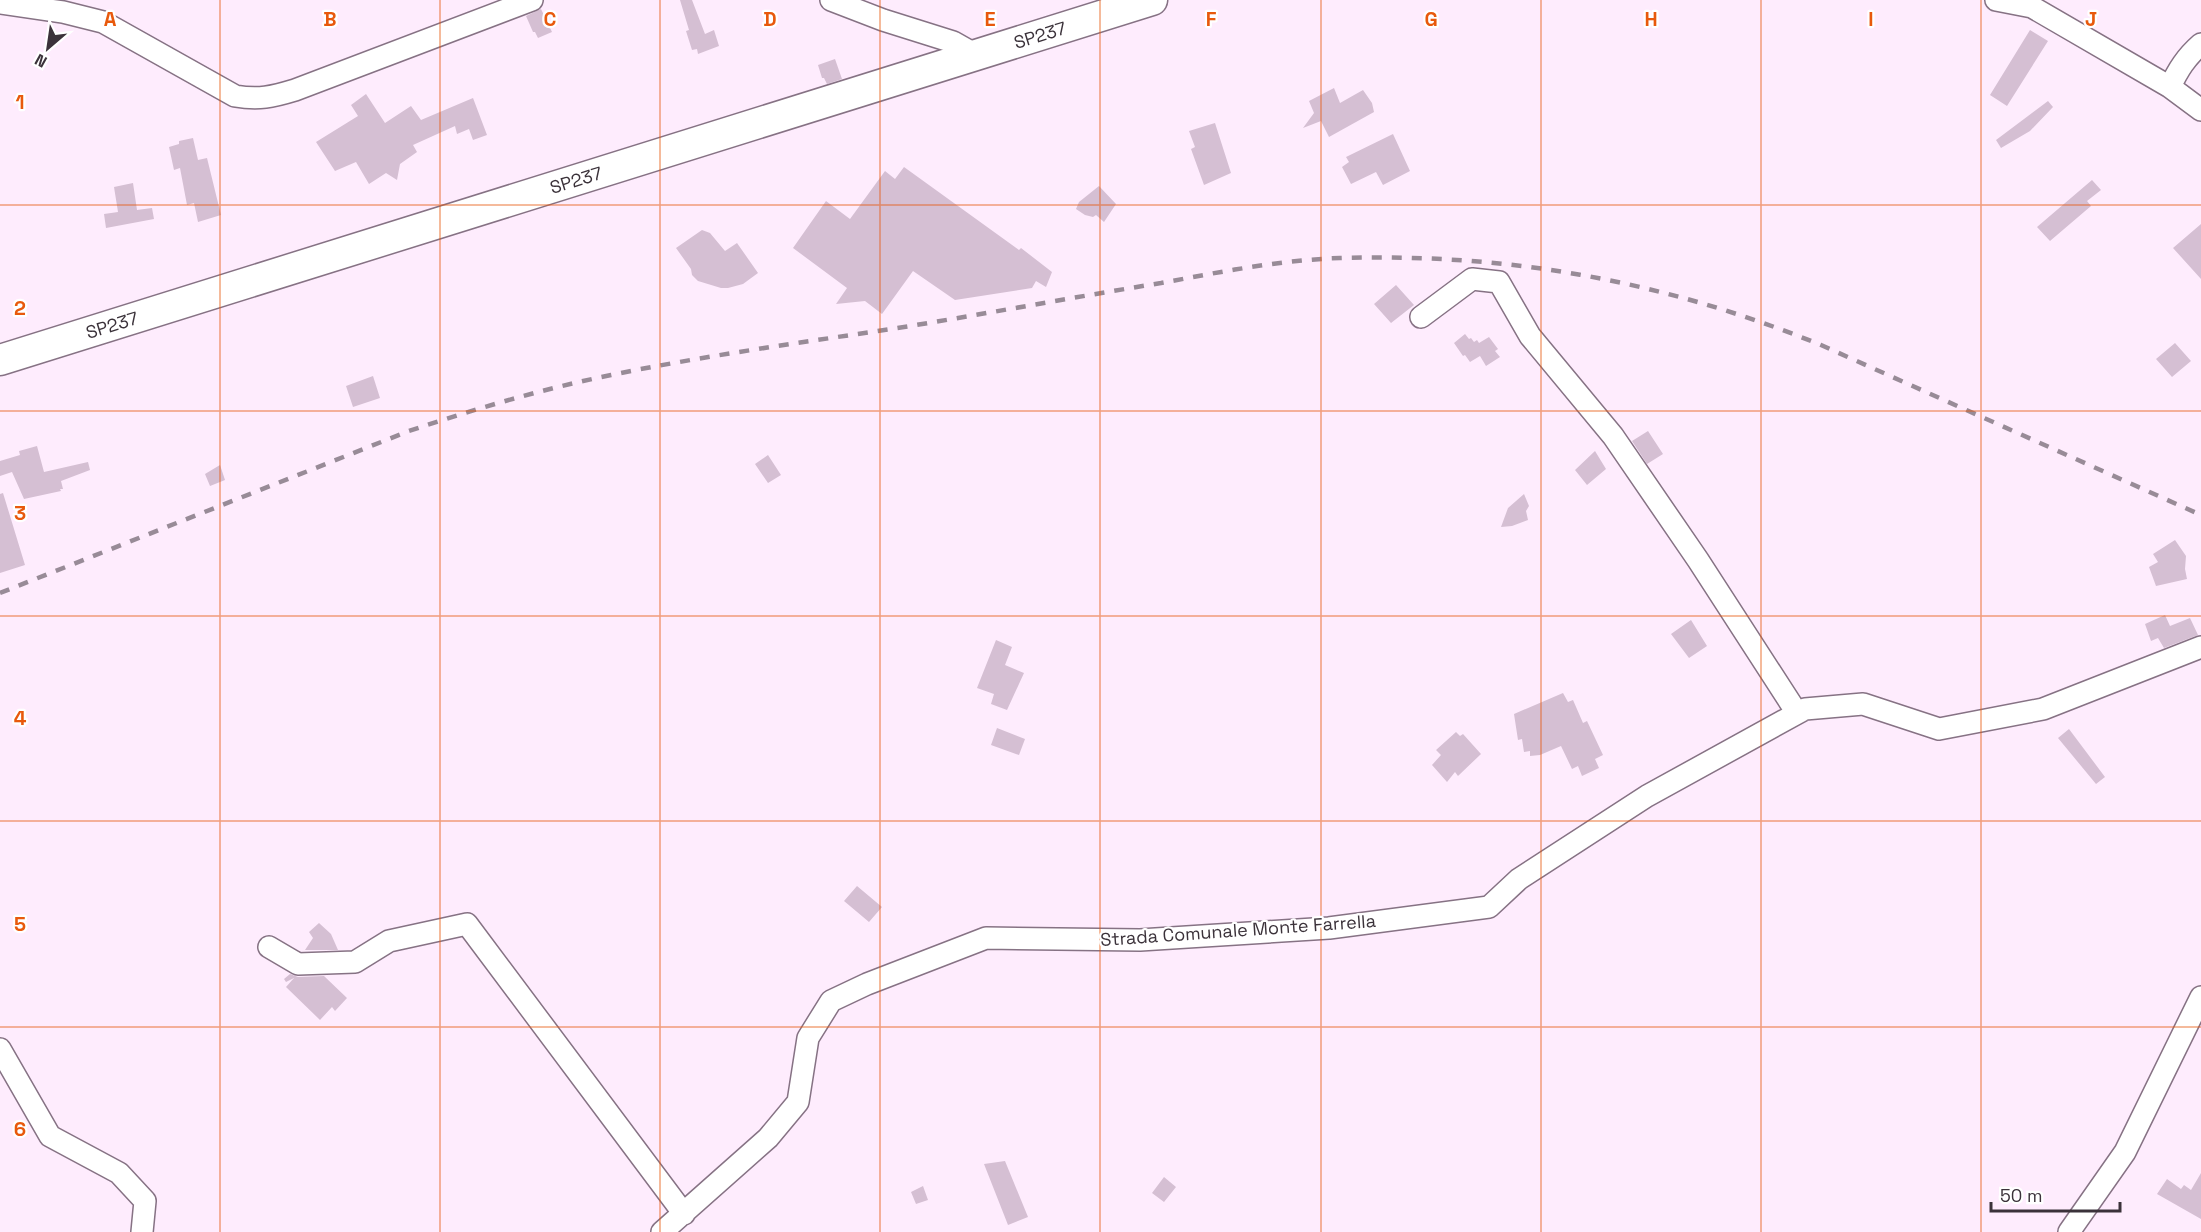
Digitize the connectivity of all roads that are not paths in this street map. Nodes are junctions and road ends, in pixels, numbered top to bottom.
1 (532, 0) edge
2 (831, 0) edge
3 (1152, 0) edge
4 (1996, 0) edge
5 (0, 3) edge
6 (2201, 44) edge
7 (976, 55) junction
8 (2170, 87) junction
9 (2201, 110) edge
10 (1421, 317) dead end
11 (0, 360) edge
12 (2201, 647) edge
13 (1797, 712) junction
14 (269, 947) dead end
15 (2201, 997) edge
16 (0, 1049) edge
17 (684, 1214) junction
18 (142, 1232) edge
19 (662, 1232) edge
20 (2069, 1232) edge

1 - 5 street
2 - 7 street
3 - 7 main road, SP237 / SP237
4 - 8 street
6 - 8 street
7 - 11 main road, SP237 / SP237
8 - 9 street
10 - 13 street
12 - 13 street, Strada Comunale Monte Farrella
13 - 17 street, Strada Comunale Monte Farrella
14 - 17 street
15 - 20 street
16 - 18 street
17 - 19 street, Strada Comunale Monte Farrella

